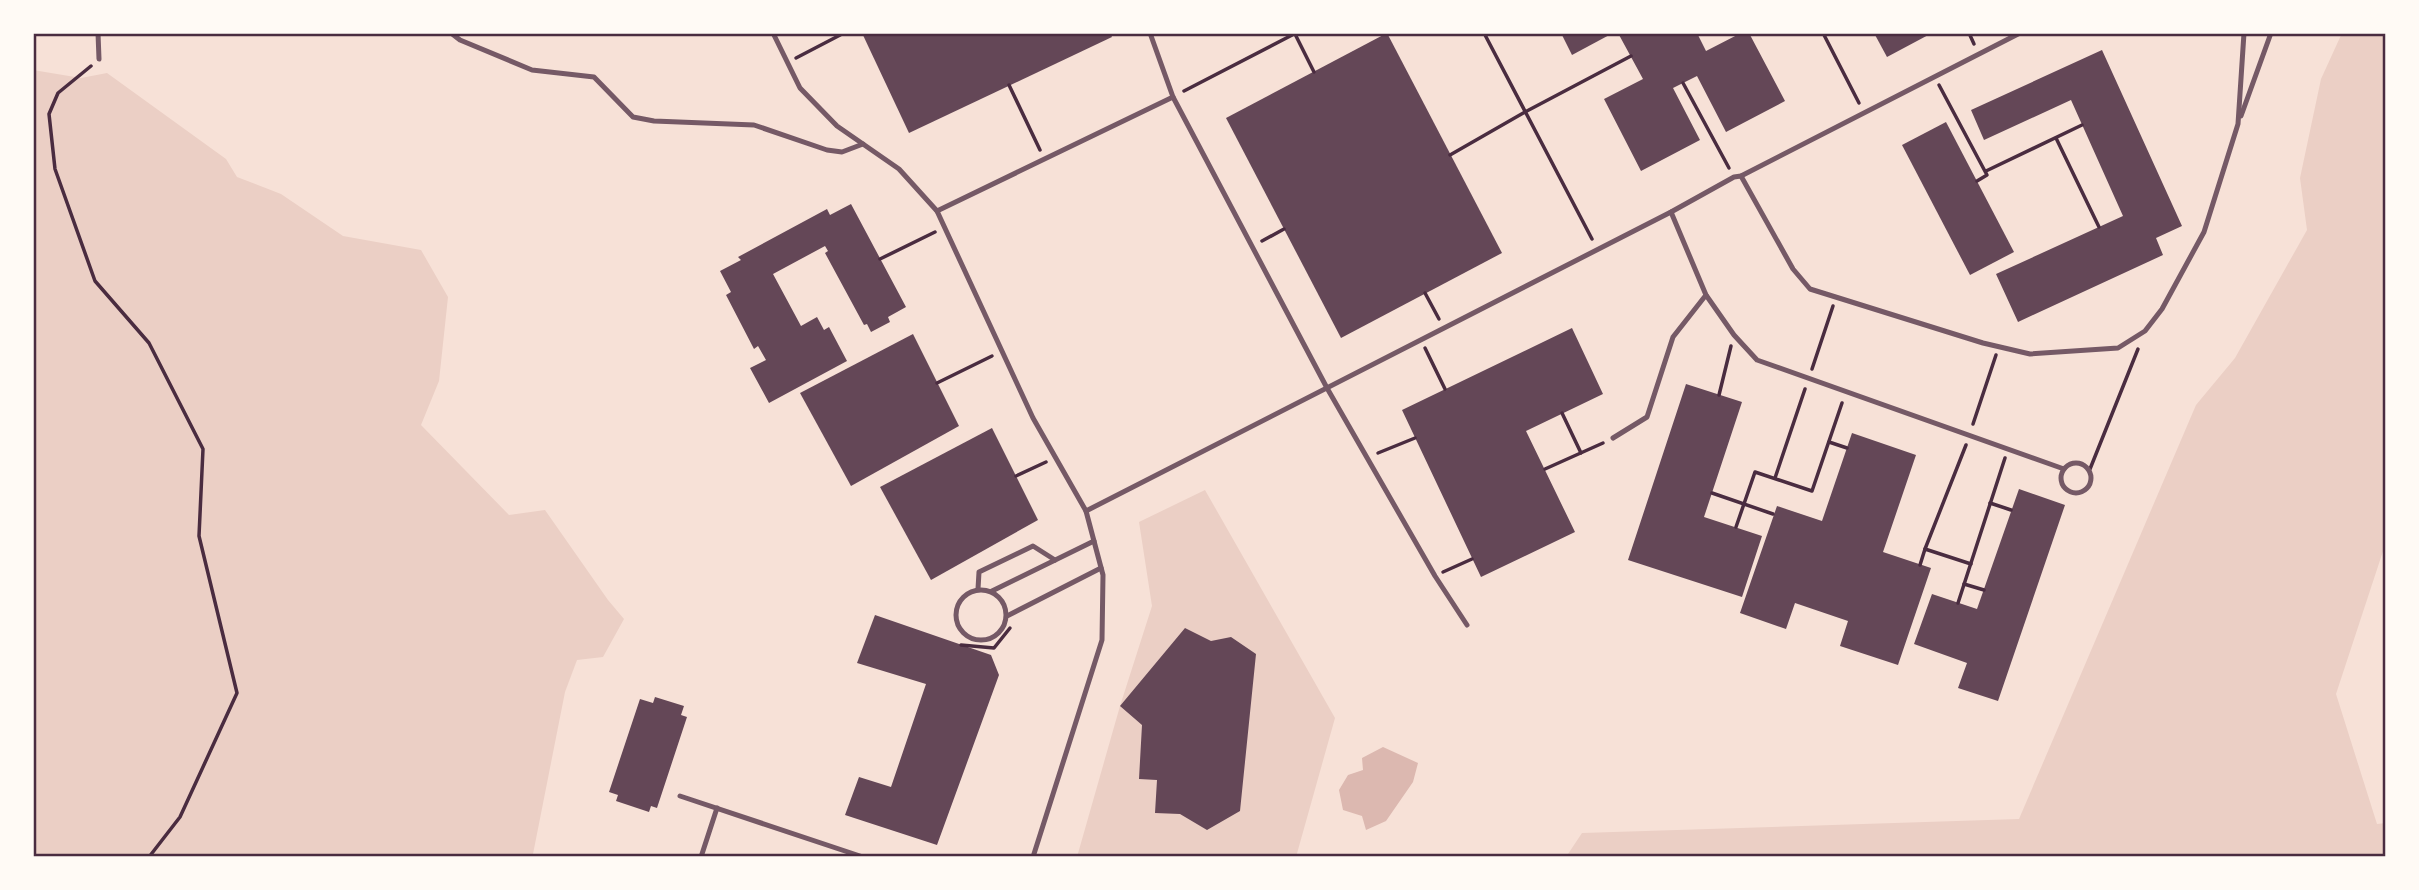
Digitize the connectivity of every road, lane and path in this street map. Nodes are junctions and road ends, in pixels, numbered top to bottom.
1 (98, 33) edge
2 (451, 33) edge
3 (773, 33) edge
4 (844, 33) edge
5 (1150, 33) edge
6 (1484, 33) edge
7 (1823, 33) edge
8 (2020, 33) edge
9 (2244, 33) edge
10 (2271, 33) edge
11 (1296, 34) edge
12 (1631, 56) dead end
13 (99, 59) joint
14 (788, 63) junction
15 (1314, 72) dead end
16 (1935, 77) junction
17 (1683, 83) dead end
18 (1009, 85) dead end
19 (1173, 97) junction
20 (1525, 111) junction
21 (1864, 113) junction
22 (2238, 124) junction
23 (2082, 125) dead end
24 (2056, 138) junction
25 (863, 144) junction
26 (1450, 156) dead end
27 (1044, 159) junction
28 (1986, 171) junction
29 (1741, 176) junction
30 (1734, 177) junction
31 (1977, 181) dead end
32 (937, 211) junction
33 (1671, 212) junction
34 (2099, 227) dead end
35 (944, 228) junction
36 (1284, 229) dead end
37 (1252, 247) junction
38 (1598, 249) junction
39 (880, 259) dead end
40 (1425, 293) dead end
41 (1706, 295) junction
42 (1836, 298) junction
43 (1444, 328) junction
44 (2145, 331) junction
45 (1734, 335) junction
46 (1422, 340) junction
47 (1998, 346) junction
48 (1002, 352) junction
49 (1809, 378) junction
50 (937, 383) dead end
51 (1327, 388) junction
52 (1445, 389) dead end
53 (1846, 391) junction
54 (1719, 395) dead end
55 (1562, 413) dead end
56 (1970, 436) junction
57 (1415, 438) dead end
58 (1613, 438) joint
59 (1828, 442) junction
60 (1847, 448) dead end
61 (2008, 449) junction
62 (1581, 453) junction
63 (1055, 457) junction
64 (1366, 457) junction
65 (1545, 469) dead end
66 (2064, 469) junction
67 (2090, 469) junction
68 (1016, 476) dead end
69 (1774, 479) junction
70 (1712, 493) dead end
71 (1990, 503) junction
72 (1744, 504) junction
73 (2011, 510) dead end
74 (1086, 511) junction
75 (1773, 514) dead end
76 (1736, 527) dead end
77 (1094, 541) junction
78 (1925, 549) junction
79 (1472, 559) dead end
80 (1055, 560) junction
81 (1971, 564) junction
82 (1920, 565) dead end
83 (1101, 568) junction
84 (1435, 576) junction
85 (1964, 584) junction
86 (978, 589) junction
87 (1984, 590) dead end
88 (992, 591) junction
89 (1958, 603) dead end
90 (1007, 616) junction
91 (1467, 625) dead end
92 (680, 796) dead end
93 (717, 808) junction
94 (149, 857) edge
95 (701, 857) edge
96 (863, 857) edge
97 (1033, 857) edge

1 - 13 lane
2 - 25 lane
3 - 14 lane
4 - 14 path
5 - 19 lane
6 - 20 path
7 - 21 path
8 - 16 lane
9 - 22 lane
10 - 22 lane
11 - 15 path
11 - 19 path
12 - 20 path
13 - 94 path
14 - 25 lane
16 - 21 lane
16 - 28 path
17 - 30 path
18 - 27 path
19 - 27 lane
19 - 37 lane
20 - 26 path
20 - 38 path
21 - 29 lane
22 - 44 lane
23 - 24 path
24 - 28 path
24 - 34 path
25 - 32 lane
27 - 32 lane
28 - 31 path
29 - 30 lane
29 - 42 lane
30 - 33 lane
32 - 35 lane
33 - 38 lane
33 - 41 lane
35 - 39 path
35 - 48 lane
36 - 37 path
37 - 51 lane
38 - 43 lane
40 - 43 path
41 - 45 lane
41 - 58 lane
42 - 47 lane
42 - 49 path
43 - 46 lane
44 - 47 lane
44 - 67 path
45 - 49 lane
45 - 54 path
46 - 51 lane
46 - 52 path
47 - 56 path
48 - 50 path
48 - 63 lane
49 - 53 lane
49 - 69 path
51 - 64 lane
51 - 74 lane
53 - 56 lane
53 - 59 path
55 - 62 path
56 - 61 lane
56 - 78 path
57 - 64 path
58 - 62 path
59 - 60 path
59 - 69 path
61 - 66 lane
61 - 71 path
62 - 65 path
63 - 68 path
63 - 74 lane
64 - 84 lane
66 - 67 lane
66 - 67 lane
69 - 72 path
70 - 72 path
71 - 73 path
71 - 81 path
72 - 75 path
72 - 76 path
74 - 77 lane
77 - 80 lane
77 - 83 lane
78 - 81 path
78 - 82 path
79 - 84 path
80 - 86 lane
80 - 88 lane
81 - 85 path
83 - 90 lane
83 - 97 lane
84 - 91 lane
85 - 87 path
85 - 89 path
86 - 88 lane
86 - 90 lane
88 - 90 lane
92 - 93 lane
93 - 95 lane
93 - 96 lane

